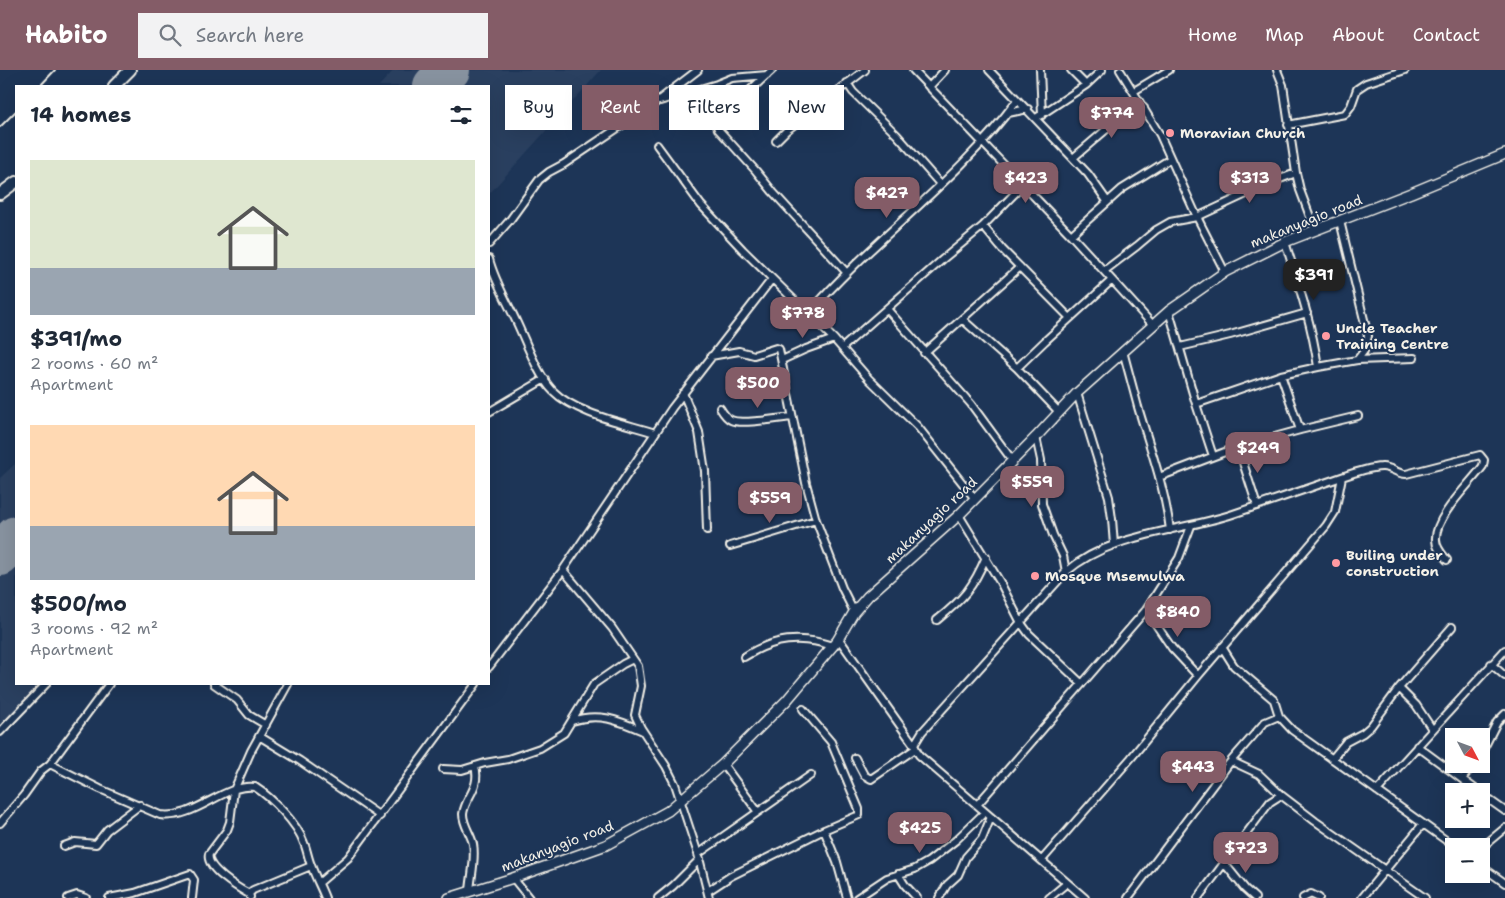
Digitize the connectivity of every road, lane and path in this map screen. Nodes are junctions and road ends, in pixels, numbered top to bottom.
1 (130, 70) edge
2 (698, 70) edge
3 (865, 70) edge
4 (913, 70) edge
5 (945, 70) edge
6 (989, 70) edge
7 (1040, 70) edge
8 (1071, 70) edge
9 (1102, 70) edge
10 (1120, 70) edge
11 (1169, 70) edge
12 (1277, 70) edge
13 (1405, 70) edge
14 (770, 72) edge
15 (847, 83) junction
16 (115, 85) edge
17 (1086, 85) junction
18 (929, 87) junction
19 (1134, 91) junction
20 (1017, 100) junction
21 (659, 101) edge
22 (659, 102) edge
23 (1144, 108) junction
24 (1028, 109) junction
25 (1008, 113) junction
26 (1039, 116) junction
27 (1288, 125) junction
28 (615, 130) edge
29 (776, 141) dead end
30 (983, 142) junction
31 (657, 145) dead end
32 (1505, 154) edge
33 (1072, 158) junction
34 (1170, 159) junction
35 (1296, 173) junction
36 (15, 183) edge
37 (940, 184) junction
38 (1022, 186) junction
39 (0, 194) edge
40 (1107, 201) junction
41 (1197, 217) junction
42 (1340, 221) junction
43 (982, 226) junction
44 (1315, 230) junction
45 (1071, 235) junction
46 (1285, 242) junction
47 (490, 243) edge
48 (490, 262) edge
49 (1020, 267) junction
50 (1104, 271) junction
51 (846, 272) junction
52 (1225, 272) junction
53 (772, 279) junction
54 (1112, 280) junction
55 (887, 309) junction
56 (1169, 311) junction
57 (809, 313) junction
58 (1307, 313) junction
59 (1070, 318) junction
60 (962, 319) junction
61 (1153, 325) junction
62 (834, 339) junction
63 (1180, 347) junction
64 (842, 348) junction
65 (1124, 351) junction
66 (924, 353) junction
67 (711, 356) junction
68 (1414, 358) dead end
69 (782, 360) junction
70 (1356, 360) junction
71 (1318, 367) junction
72 (1017, 368) junction
73 (1281, 375) junction
74 (545, 379) junction
75 (683, 393) junction
76 (1077, 393) junction
77 (1196, 404) junction
78 (720, 408) dead end
79 (490, 411) edge
80 (1059, 412) junction
81 (1358, 416) dead end
82 (792, 417) junction
83 (1300, 430) junction
84 (655, 433) junction
85 (1036, 437) junction
86 (1238, 447) junction
87 (1213, 456) junction
88 (1012, 460) junction
89 (1159, 477) junction
90 (1342, 477) junction
91 (975, 499) junction
92 (1257, 506) junction
93 (959, 515) junction
94 (816, 520) junction
95 (1191, 526) junction
96 (707, 530) dead end
97 (1170, 530) junction
98 (1114, 545) junction
99 (730, 546) dead end
100 (986, 557) junction
101 (1447, 560) dead end
102 (563, 570) junction
103 (1066, 572) junction
104 (1146, 610) junction
105 (854, 612) junction
106 (937, 620) dead end
107 (1021, 623) junction
108 (1452, 627) dead end
109 (836, 643) junction
110 (1222, 647) junction
111 (1505, 650) edge
112 (492, 657) edge
113 (744, 657) dead end
114 (633, 659) junction
115 (1491, 664) junction
116 (1198, 676) junction
117 (1505, 676) edge
118 (1082, 684) junction
119 (45, 685) edge
120 (108, 685) edge
121 (215, 685) edge
122 (287, 685) edge
123 (475, 685) edge
124 (1399, 688) junction
125 (803, 709) dead end
126 (1505, 714) edge
127 (1279, 716) junction
128 (572, 721) junction
129 (266, 724) junction
130 (1432, 729) junction
131 (643, 731) junction
132 (0, 732) edge
133 (259, 736) junction
134 (1490, 736) edge
135 (1417, 746) junction
136 (914, 747) junction
137 (855, 758) dead end
138 (1332, 759) junction
139 (1231, 761) junction
140 (50, 764) junction
141 (723, 764) junction
142 (475, 766) junction
143 (443, 769) dead end
144 (1467, 773) edge
145 (811, 775) dead end
146 (1462, 779) junction
147 (1467, 783) edge
148 (234, 790) junction
149 (1377, 791) junction
150 (1281, 795) junction
151 (680, 800) junction
152 (1490, 800) edge
153 (140, 805) junction
154 (977, 805) junction
155 (1505, 811) edge
156 (758, 812) junction
157 (988, 814) junction
158 (380, 816) junction
159 (0, 823) edge
160 (1423, 824) junction
161 (1505, 828) edge
162 (824, 830) junction
163 (1445, 840) edge
164 (1490, 840) edge
165 (64, 846) dead end
166 (699, 856) junction
167 (1042, 860) junction
168 (1224, 863) junction
169 (311, 866) junction
170 (1385, 870) junction
171 (1490, 872) edge
172 (898, 874) junction
173 (513, 878) junction
174 (320, 882) junction
175 (1067, 882) junction
176 (1505, 882) edge
177 (470, 891) junction
178 (709, 895) edge
179 (250, 896) edge
180 (68, 898) edge
181 (86, 898) edge
182 (109, 898) edge
183 (192, 898) edge
184 (325, 898) edge
185 (449, 898) edge
186 (530, 898) edge
187 (658, 898) edge
188 (847, 898) edge
189 (857, 898) edge
190 (917, 898) edge
191 (939, 898) edge
192 (1049, 898) edge
193 (1085, 898) edge
194 (1128, 898) edge
195 (1198, 898) edge
196 (1255, 898) edge
197 (1304, 898) edge
198 (1319, 898) edge
199 (1362, 898) edge
200 (1425, 898) edge

1 - 16 main road
2 - 21 street
3 - 15 street
4 - 18 street
5 - 18 street
6 - 20 street
7 - 26 street
8 - 17 street
9 - 17 street
10 - 19 street
11 - 19 street
12 - 27 street
13 - 27 street
14 - 22 street
14 - 51 street
15 - 29 street
15 - 37 street
17 - 26 street
18 - 30 street
19 - 23 street
20 - 24 street
20 - 25 street
23 - 33 street
23 - 34 street
24 - 25 street
24 - 26 street
25 - 30 street
26 - 33 street
27 - 35 street
28 - 47 street
30 - 37 street
30 - 38 street
31 - 53 street
32 - 42 street, makanyagio road
33 - 40 street
34 - 40 street
34 - 41 street
35 - 41 street
35 - 44 street
36 - 39 main road
37 - 51 street
38 - 43 street
38 - 45 street
40 - 45 street
41 - 50 street
41 - 52 street
42 - 44 street, makanyagio road
42 - 70 street
43 - 49 street
43 - 55 street
44 - 46 street, makanyagio road
45 - 50 street
46 - 52 street, makanyagio road
46 - 58 street
48 - 74 street
49 - 59 street
49 - 60 street
50 - 54 street
51 - 57 street
52 - 56 street, makanyagio road
53 - 57 street
53 - 67 street
54 - 59 street
54 - 61 street
55 - 64 street
55 - 66 street
56 - 61 street, makanyagio road
56 - 63 street
57 - 62 street
58 - 63 street
58 - 71 street
59 - 72 street
60 - 66 street
60 - 72 street
61 - 65 street, makanyagio road
62 - 64 street
62 - 69 street
63 - 77 street
64 - 91 street
65 - 76 street, makanyagio road
65 - 89 street
66 - 88 street
67 - 69 street
67 - 75 street
68 - 70 street
69 - 82 street
70 - 71 street
71 - 73 street
72 - 80 street
73 - 77 street
73 - 83 street
74 - 79 street
74 - 84 street
75 - 84 street
75 - 96 street
76 - 80 street, makanyagio road
76 - 98 street
77 - 87 street
78 - 82 street
80 - 85 street, makanyagio road
81 - 83 street
82 - 94 street
83 - 86 street
84 - 102 street
85 - 88 street, makanyagio road
85 - 103 street
86 - 87 street
86 - 92 street
87 - 89 street
88 - 91 street, makanyagio road
89 - 97 street
90 - 92 street
90 - 101 street
90 - 110 street
91 - 93 street, makanyagio road
92 - 95 street
93 - 100 street
93 - 105 street, makanyagio road
94 - 99 street
94 - 105 street
95 - 97 street
95 - 104 street
97 - 98 street
98 - 103 street
100 - 106 street
100 - 107 street
102 - 112 street
102 - 114 street
103 - 107 street
104 - 116 street
104 - 118 street
105 - 109 street, makanyagio road
107 - 118 street
107 - 136 street
108 - 124 street
109 - 113 street
109 - 136 street
109 - 141 street, makanyagio road
110 - 116 street
110 - 127 street
111 - 115 street
114 - 128 street
114 - 131 street
115 - 117 street
115 - 130 street
116 - 167 street
118 - 154 street
119 - 132 street
120 - 140 street
121 - 129 street
122 - 129 street
123 - 158 street
124 - 130 street
124 - 138 street
125 - 162 street
126 - 134 street
127 - 138 street
127 - 139 street
128 - 131 street
128 - 142 street
129 - 133 street
130 - 135 street
131 - 151 street
133 - 148 street
133 - 158 street
135 - 146 street
135 - 149 street
136 - 137 street
136 - 154 street
138 - 149 street
139 - 150 street
139 - 194 street
140 - 153 street
140 - 159 street
141 - 151 street, makanyagio road
141 - 156 street
142 - 143 street
142 - 177 street
144 - 146 street
145 - 156 street
146 - 147 street
148 - 153 street
148 - 169 street
148 - 179 street
149 - 160 street
150 - 168 street
150 - 170 street
151 - 166 street
151 - 173 street, makanyagio road
152 - 155 street
153 - 165 street
154 - 157 street
156 - 166 street
157 - 167 street
157 - 172 street
157 - 191 street
158 - 174 street
160 - 163 street
160 - 170 street
161 - 164 street
162 - 178 street
162 - 188 street
166 - 178 street
166 - 187 street
167 - 175 street
168 - 195 street
168 - 196 street
169 - 174 street
169 - 179 street
170 - 199 street
170 - 200 street
171 - 176 street
172 - 189 street
172 - 190 street
173 - 177 street, makanyagio road
173 - 186 street
174 - 184 street
175 - 192 street
175 - 193 street
177 - 185 street, makanyagio road
180 - 181 street
182 - 183 street
197 - 198 street

